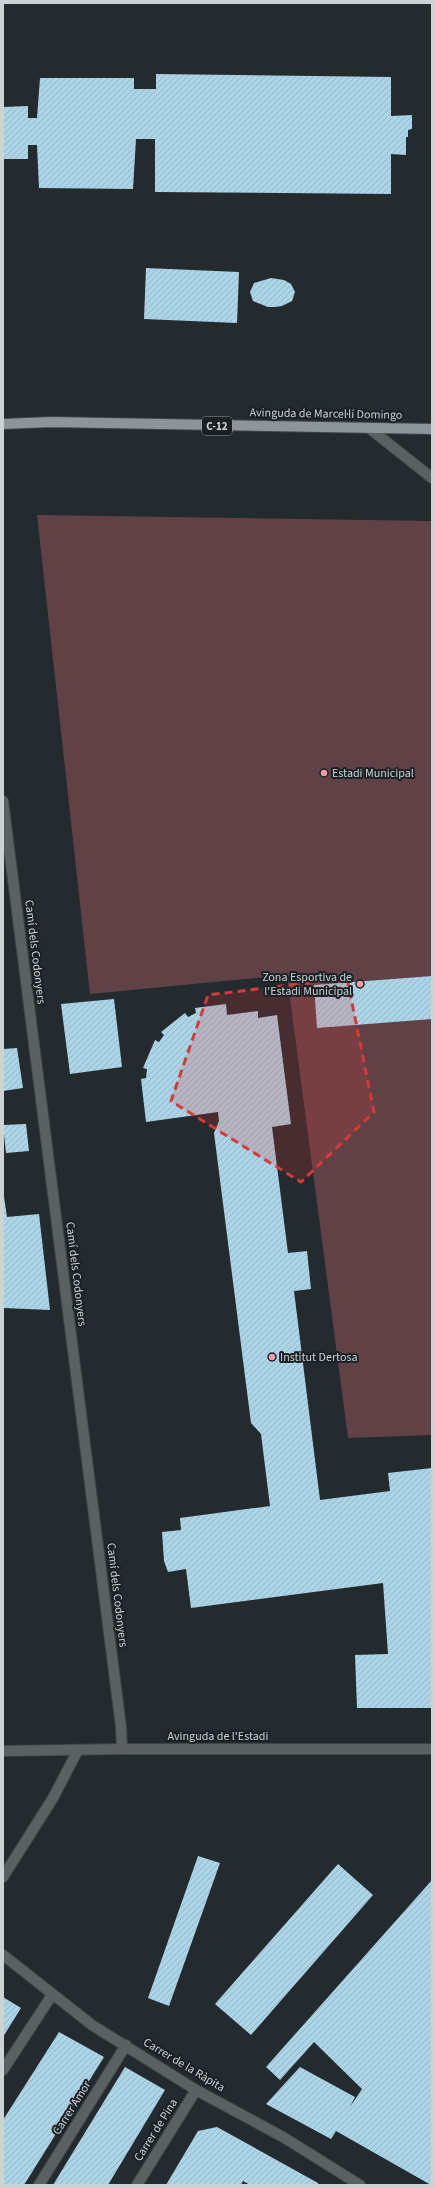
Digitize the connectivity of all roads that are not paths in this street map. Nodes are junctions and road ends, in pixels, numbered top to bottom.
1 (3, 424) edge
2 (369, 428) junction
3 (432, 429) edge
4 (432, 478) edge
5 (3, 801) edge
6 (122, 1749) junction
7 (432, 1749) edge
8 (78, 1750) junction
9 (3, 1751) edge
10 (3, 1877) edge
11 (3, 1955) edge
12 (52, 1995) junction
13 (126, 2045) junction
14 (3, 2070) edge
15 (196, 2090) junction
16 (39, 2185) edge
17 (137, 2185) edge
18 (360, 2185) edge

1 - 2 main road, Avinguda de Marcel·lí Domingo / C-12
2 - 3 main road, Avinguda de Marcel·lí Domingo / C-12
2 - 4 street
5 - 6 street, Camí dels Codonyers
6 - 7 street, Avinguda de l'Estadi
6 - 8 street, Avinguda de l'Estadi
8 - 9 street, Avinguda de l'Estadi
8 - 10 street
11 - 12 street, Carrer de la Ràpita
12 - 13 street, Carrer de la Ràpita
12 - 14 street
13 - 15 street, Carrer de la Ràpita
13 - 16 street, Carrer Amor
15 - 17 street, Carrer de Pina
15 - 18 street, Carrer de la Ràpita

